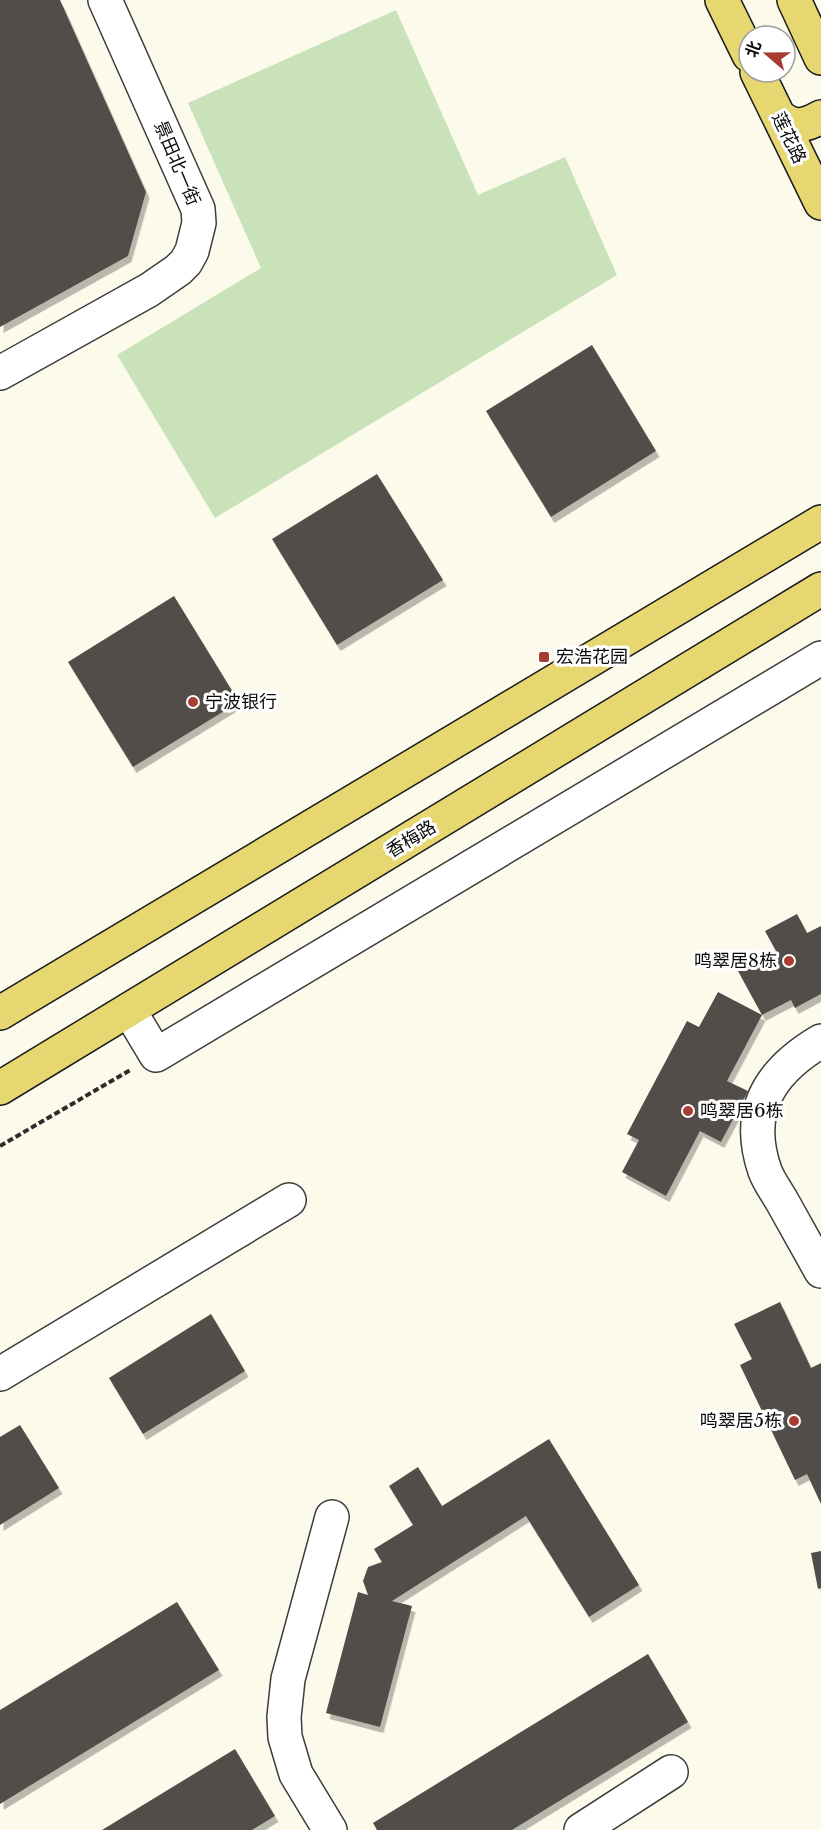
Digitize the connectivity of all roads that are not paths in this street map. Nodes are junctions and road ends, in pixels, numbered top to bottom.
1 (105, 0) edge
2 (722, 0) edge
3 (794, 0) edge
4 (737, 31) edge
5 (821, 58) edge
6 (763, 84) edge
7 (779, 116) junction
8 (821, 117) edge
9 (821, 203) edge
10 (0, 373) edge
11 (819, 522) edge
12 (821, 589) edge
13 (821, 597) edge
14 (782, 613) junction
15 (821, 658) edge
16 (129, 1010) junction
17 (0, 1013) edge
18 (821, 1041) edge
19 (0, 1088) edge
20 (289, 1200) dead end
21 (821, 1271) edge
22 (0, 1374) edge
23 (332, 1517) dead end
24 (671, 1772) dead end
25 (330, 1830) edge
26 (581, 1830) edge

1 - 10 street, 景田北一街
2 - 4 main road
3 - 5 main road
6 - 7 main road, 莲花路
7 - 8 main road
7 - 9 main road, 莲花路
11 - 17 main road
12 - 14 main road, 香梅路
13 - 14 main road
14 - 16 main road, 香梅路
15 - 16 street
16 - 19 main road, 香梅路
18 - 21 street
20 - 22 street
23 - 25 street
24 - 26 street

